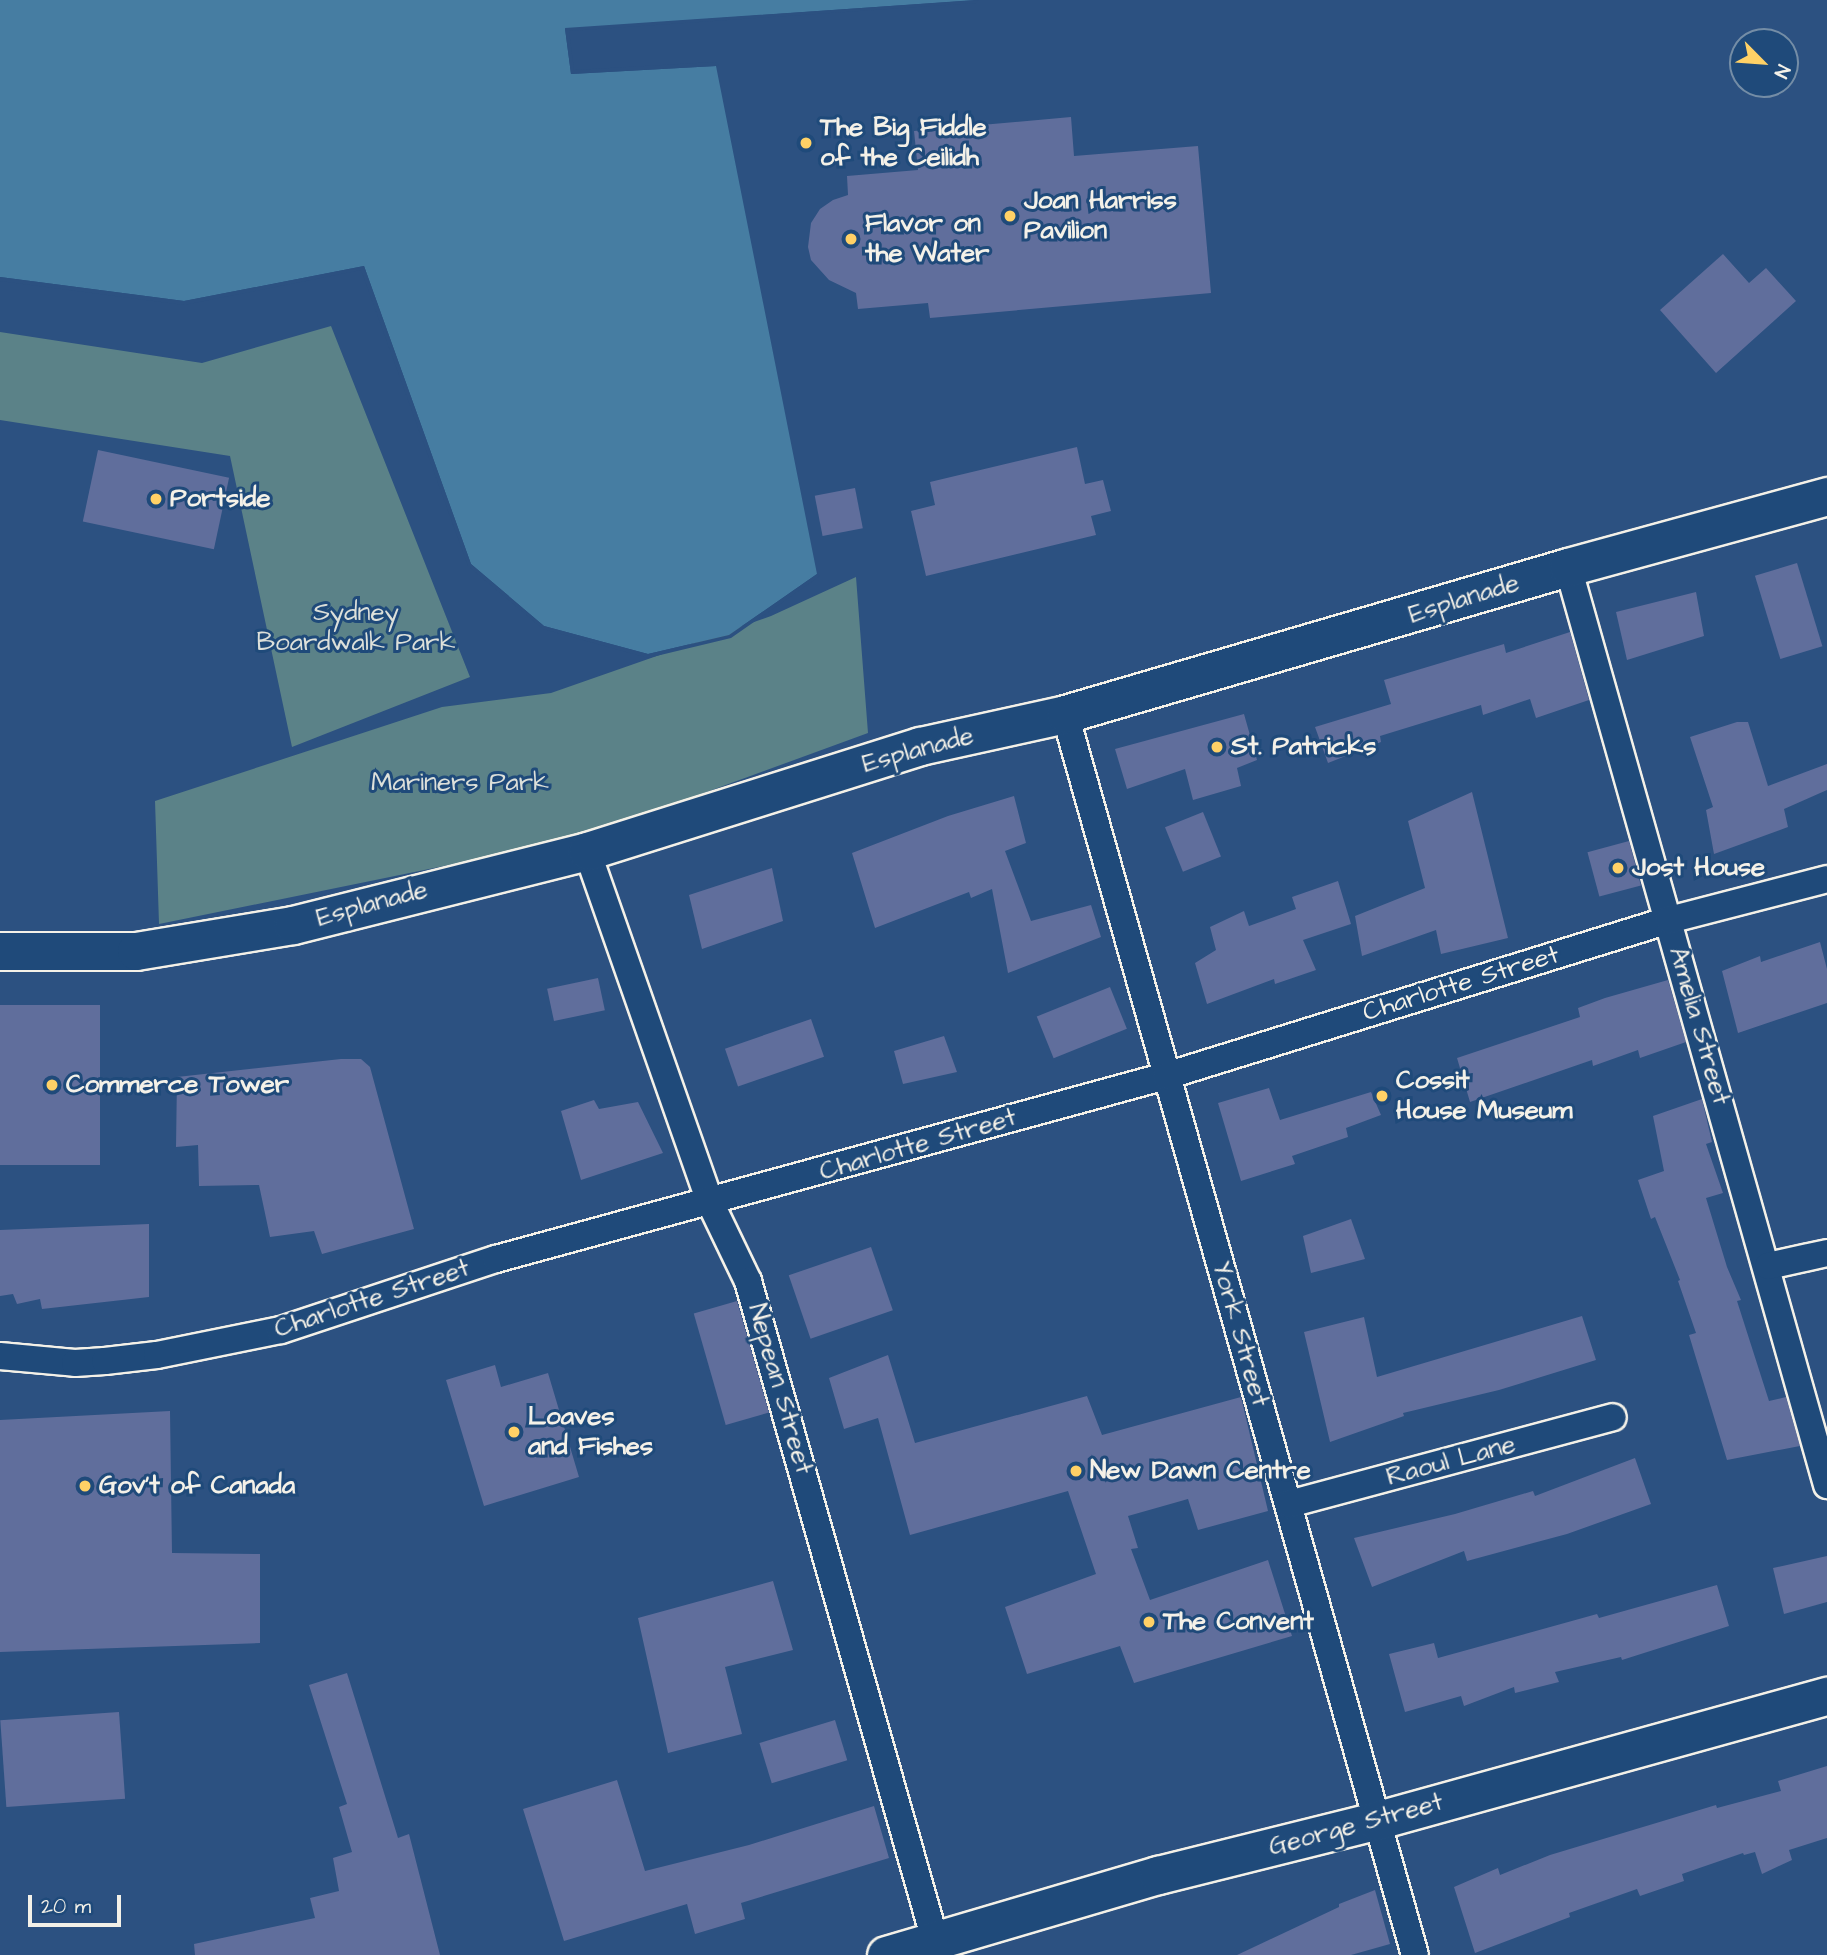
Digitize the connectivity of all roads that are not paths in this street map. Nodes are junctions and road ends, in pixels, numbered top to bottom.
1 (1827, 496) edge
2 (1568, 567) junction
3 (1065, 714) junction
4 (587, 851) junction
5 (1827, 879) edge
6 (1669, 920) junction
7 (0, 950) edge
8 (1166, 1076) junction
9 (709, 1200) junction
10 (1827, 1253) edge
11 (1768, 1266) junction
12 (0, 1356) edge
13 (1613, 1417) dead end
14 (1827, 1485) edge
15 (1289, 1504) junction
16 (1827, 1696) edge
17 (1375, 1821) junction
18 (936, 1940) junction
19 (886, 1955) edge
20 (1415, 1955) edge

1 - 2 street, Esplanade
2 - 3 street, Esplanade
2 - 6 street, Amelia Street
3 - 4 street, Esplanade
3 - 8 street, York Street
4 - 7 street, Esplanade
4 - 9 street, Nepean Street
5 - 6 street, Charlotte Street
6 - 8 street, Charlotte Street
6 - 11 street, Amelia Street
8 - 9 street, Charlotte Street
8 - 15 street, York Street
9 - 12 street, Charlotte Street
9 - 18 street, Nepean Street
10 - 11 street
11 - 14 street, Amelia Street
13 - 15 street, Raoul Lane
15 - 17 street, York Street
16 - 17 street, George Street
17 - 18 street, George Street
17 - 20 street, York Street
18 - 19 street, George Street

